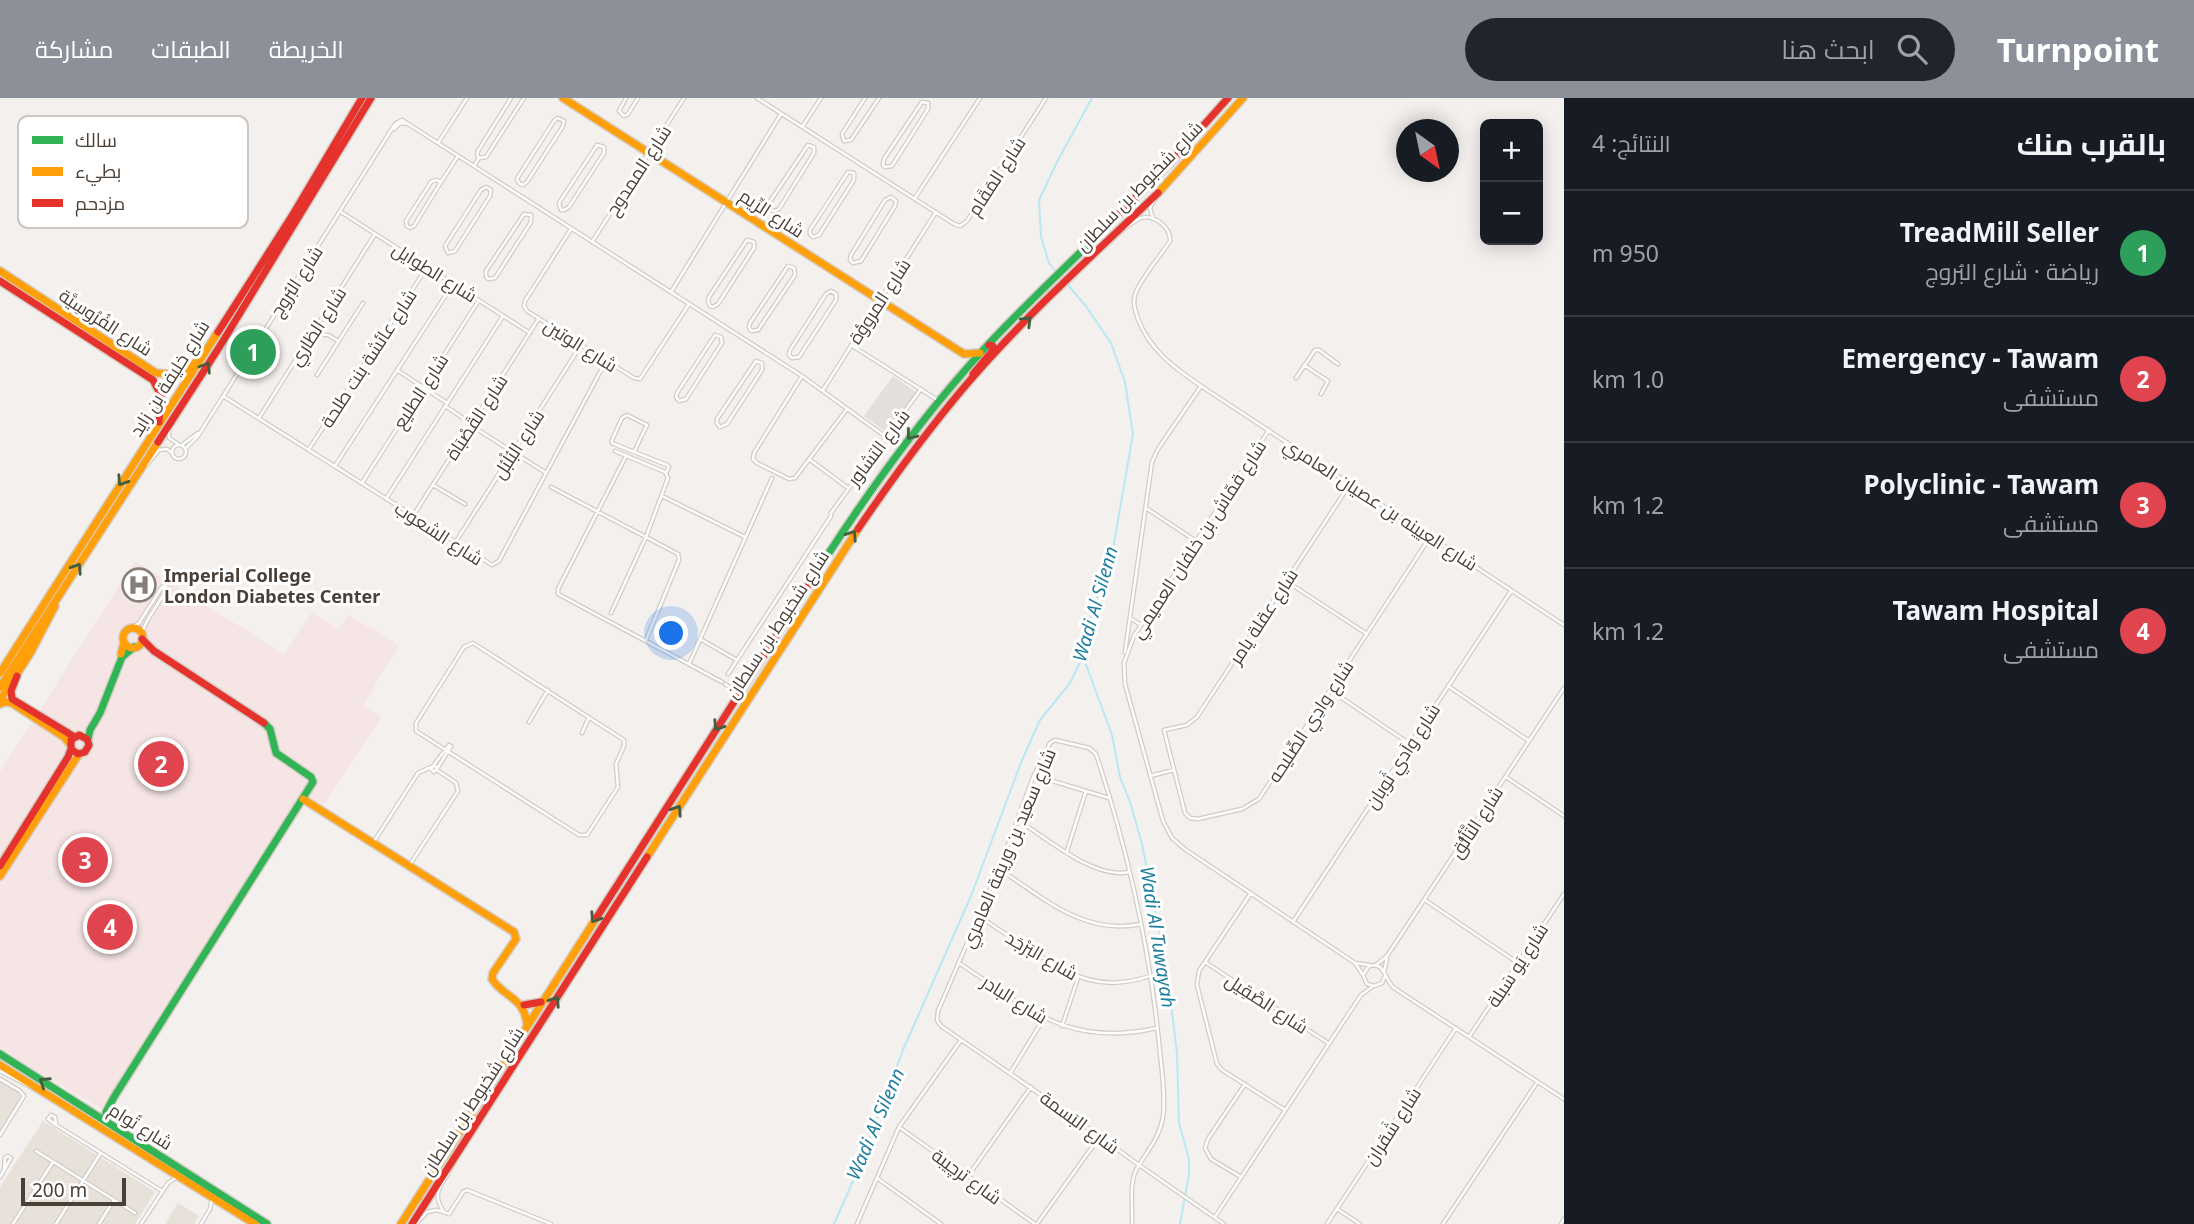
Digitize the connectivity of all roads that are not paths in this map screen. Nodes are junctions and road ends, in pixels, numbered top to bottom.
1 (362, 98) edge
2 (371, 98) edge
3 (467, 98) edge
4 (511, 98) edge
5 (524, 98) edge
6 (563, 98) edge
7 (626, 98) edge
8 (638, 98) edge
9 (684, 98) edge
10 (757, 98) edge
11 (821, 98) edge
12 (865, 98) edge
13 (878, 98) edge
14 (980, 98) edge
15 (1046, 98) edge
16 (1228, 98) edge
17 (1243, 98) edge
18 (781, 114) junction
19 (492, 127) junction
20 (802, 127) junction
21 (501, 133) junction
22 (818, 137) junction
23 (898, 138) junction
24 (844, 141) junction
25 (438, 143) junction
26 (906, 143) junction
27 (813, 146) junction
28 (838, 150) junction
29 (648, 153) junction
30 (533, 154) junction
31 (458, 156) junction
32 (479, 158) junction
33 (542, 160) junction
34 (859, 163) junction
35 (474, 166) junction
36 (885, 167) junction
37 (790, 170) junction
38 (853, 172) junction
39 (799, 176) junction
40 (879, 176) junction
41 (494, 179) junction
42 (574, 180) junction
43 (441, 182) junction
44 (520, 184) junction
45 (583, 186) junction
46 (489, 188) junction
47 (900, 189) junction
48 (1160, 191) junction
49 (515, 192) junction
50 (832, 196) junction
51 (894, 198) junction
52 (915, 199) junction
53 (725, 202) junction
54 (841, 202) junction
55 (535, 205) junction
56 (561, 210) junction
57 (340, 212) junction
58 (467, 212) junction
59 (936, 212) junction
60 (529, 214) junction
61 (476, 218) junction
62 (556, 219) junction
63 (1153, 219) junction
64 (570, 229) junction
65 (1121, 230) junction
66 (375, 234) junction
67 (508, 238) junction
68 (592, 242) junction
69 (517, 244) junction
70 (427, 267) junction
71 (1, 275) edge
72 (723, 275) junction
73 (733, 281) junction
74 (453, 284) junction
75 (671, 292) junction
76 (479, 300) junction
77 (764, 301) junction
78 (879, 301) junction
79 (363, 303) dead end
80 (689, 304) junction
81 (710, 306) junction
82 (773, 307) junction
83 (705, 314) junction
84 (503, 316) junction
85 (539, 318) junction
86 (725, 327) junction
87 (751, 331) junction
88 (530, 333) junction
89 (312, 334) junction
90 (720, 335) junction
91 (746, 340) junction
92 (338, 341) junction
93 (581, 345) junction
94 (851, 345) junction
95 (987, 346) junction
96 (766, 353) junction
97 (964, 355) junction
98 (792, 358) junction
99 (199, 360) junction
100 (697, 360) junction
101 (606, 361) junction
102 (761, 362) junction
103 (1338, 364) dead end
104 (1304, 365) junction
105 (707, 366) junction
106 (787, 366) junction
107 (397, 370) junction
108 (964, 372) junction
109 (317, 376) dead end
110 (802, 376) junction
111 (1296, 378) dead end
112 (968, 383) junction
113 (739, 385) junction
114 (1201, 386) junction
115 (423, 387) junction
116 (922, 389) junction
117 (823, 390) junction
118 (748, 391) junction
119 (1321, 394) dead end
120 (223, 396) junction
121 (939, 401) junction
122 (446, 405) junction
123 (847, 409) junction
124 (258, 418) junction
125 (159, 423) junction
126 (471, 424) junction
127 (170, 425) junction
128 (200, 430) junction
129 (1269, 430) junction
130 (886, 438) junction
131 (180, 445) junction
132 (186, 448) junction
133 (309, 449) junction
134 (615, 451) dead end
135 (513, 452) junction
136 (635, 452) junction
137 (172, 453) junction
138 (626, 456) junction
139 (809, 459) junction
140 (335, 466) junction
141 (666, 472) junction
142 (546, 473) junction
143 (772, 478) dead end
144 (135, 480) junction
145 (362, 483) junction
146 (1350, 484) junction
147 (433, 485) junction
148 (551, 487) dead end
149 (848, 488) junction
150 (662, 496) junction
151 (386, 499) junction
152 (465, 504) dead end
153 (1146, 508) junction
154 (598, 512) junction
155 (1154, 512) junction
156 (413, 516) junction
157 (1144, 517) junction
158 (646, 537) junction
159 (746, 537) junction
160 (1430, 537) junction
161 (1196, 541) junction
162 (455, 543) junction
163 (1286, 581) junction
164 (1512, 590) junction
165 (58, 598) junction
166 (611, 613) dead end
167 (1130, 618) junction
168 (1141, 625) junction
169 (1564, 625) edge
170 (131, 628) junction
171 (1367, 634) junction
172 (142, 637) junction
173 (700, 639) junction
174 (646, 640) junction
175 (124, 642) junction
176 (135, 647) junction
177 (154, 651) junction
178 (1125, 659) junction
179 (737, 660) junction
180 (689, 664) junction
181 (19, 671) junction
182 (0, 673) edge
183 (728, 674) dead end
184 (1448, 686) junction
185 (0, 687) edge
186 (1564, 688) edge
187 (1330, 690) junction
188 (548, 691) junction
189 (739, 693) junction
190 (0, 702) edge
191 (589, 717) junction
192 (529, 722) dead end
193 (1164, 730) joint
194 (582, 733) dead end
195 (76, 735) junction
196 (88, 740) junction
197 (1529, 741) junction
198 (1410, 744) junction
199 (450, 745) dead end
200 (70, 747) junction
201 (446, 750) junction
202 (79, 754) junction
203 (434, 769) junction
204 (1174, 770) junction
205 (1034, 775) junction
206 (1150, 776) junction
207 (1505, 777) junction
208 (1086, 791) junction
209 (1110, 798) junction
210 (303, 799) junction
211 (32, 814) junction
212 (1564, 816) edge
213 (1018, 820) junction
214 (29, 830) junction
215 (373, 843) junction
216 (1067, 852) junction
217 (0, 866) edge
218 (409, 866) junction
219 (999, 869) junction
220 (1129, 872) junction
221 (0, 876) edge
222 (1251, 893) junction
223 (1564, 894) edge
224 (1424, 900) junction
225 (979, 917) junction
226 (1293, 922) junction
227 (1141, 924) junction
228 (1387, 956) junction
229 (1205, 962) junction
230 (959, 963) junction
231 (1355, 963) junction
232 (1518, 963) junction
233 (1371, 965) junction
234 (1376, 965) junction
235 (1385, 974) junction
236 (1150, 976) junction
237 (1363, 976) junction
238 (1078, 978) junction
239 (1376, 986) junction
240 (1394, 988) junction
241 (1361, 995) junction
242 (541, 1002) junction
243 (523, 1005) junction
244 (1044, 1018) junction
245 (937, 1020) joint
246 (527, 1025) junction
247 (1062, 1026) junction
248 (1157, 1028) junction
249 (1456, 1028) junction
250 (1469, 1037) junction
251 (961, 1040) junction
252 (1329, 1044) junction
253 (0, 1054) edge
254 (0, 1065) edge
255 (0, 1071) edge
256 (1011, 1073) junction
257 (0, 1079) edge
258 (1537, 1083) junction
259 (1245, 1084) junction
260 (1031, 1087) junction
261 (39, 1090) junction
262 (114, 1097) junction
263 (1564, 1099) edge
264 (1285, 1110) junction
265 (94, 1115) junction
266 (107, 1123) junction
267 (56, 1125) dead end
268 (900, 1127) junction
269 (0, 1135) edge
270 (1100, 1136) junction
271 (36, 1151) dead end
272 (100, 1154) junction
273 (453, 1160) junction
274 (53, 1162) junction
275 (1139, 1165) junction
276 (169, 1169) junction
277 (4, 1170) dead end
278 (180, 1176) junction
279 (968, 1176) junction
280 (0, 1177) edge
281 (1241, 1177) junction
282 (877, 1178) junction
283 (84, 1181) junction
284 (168, 1183) junction
285 (162, 1191) junction
286 (211, 1196) junction
287 (114, 1200) junction
288 (221, 1202) junction
289 (1337, 1209) junction
290 (209, 1211) junction
291 (444, 1212) junction
292 (135, 1213) dead end
293 (1214, 1217) junction
294 (1564, 1219) edge
295 (13, 1224) edge
296 (55, 1224) edge
297 (99, 1224) edge
298 (141, 1224) edge
299 (201, 1224) edge
300 (255, 1224) edge
301 (267, 1224) edge
302 (401, 1224) edge
303 (414, 1224) edge
304 (551, 1224) edge
305 (857, 1224) edge
306 (941, 1224) edge
307 (1036, 1224) edge
308 (1132, 1224) edge
309 (1224, 1224) edge
310 (1327, 1224) edge
311 (1360, 1224) edge
312 (1443, 1224) edge
313 (1561, 1224) edge

1 - 99 main road, شارع خليفة بن زايد
127 -> 2 main road, شارع خليفة بن زايد
3 - 25 street
4 - 19 street
5 - 21 street
6 - 29 main road, شارع الرِّيم
7 - 8 street
9 - 29 street, شارع الممدوح
10 - 18 street, شارع المَقَام
11 - 20 street
12 - 24 street
13 - 24 street
14 - 52 street
15 - 59 street, شارع المَقَام
16 - 95 main road, شارع شخبوط بن سلطان
17 - 48 main road, شارع شخبوط بن سلطان
18 - 20 street, شارع المَقَام
18 - 53 street
19 - 21 street
19 - 32 street
20 - 22 street, شارع المَقَام
21 - 32 street
22 - 27 street
22 - 28 street, شارع المَقَام
23 - 26 street
23 - 26 street
23 - 36 street
24 - 28 street
25 - 31 street, شارع البُروج
25 - 57 street, شارع البُروج
26 - 36 street
27 - 37 street
27 - 39 street
28 - 34 street, شارع المَقَام
29 - 53 main road, شارع الرِّيم
29 - 68 street, شارع الممدوح
30 - 33 street
30 - 33 street
30 - 44 street
31 - 35 street, شارع البُروج
31 - 43 street
32 - 35 street
33 - 44 street
34 - 38 street
34 - 40 street, شارع المَقَام
35 - 41 street, شارع البُروج
36 - 40 street
37 - 39 street
37 - 39 street
38 - 50 street
38 - 54 street
40 - 47 street, شارع المَقَام
41 - 46 street
41 - 49 street, شارع البُروج
42 - 45 street
42 - 45 street
42 - 56 street
43 - 43 street
44 - 49 street
45 - 56 street
46 - 58 street
46 - 61 street
47 - 51 street
47 - 52 street, شارع المَقَام
48 - 63 street
48 - 65 main road, شارع شخبوط بن سلطان
49 - 55 street, شارع البُروج
50 - 54 street
50 - 54 street
51 - 51 street
52 - 59 street, شارع المَقَام
53 - 75 street
53 - 78 main road, شارع الرِّيم
55 - 60 street
55 - 62 street, شارع البُروج
56 - 62 street
57 - 66 street, شارع الطوايل
57 - 120 street, شارع البُروج
58 - 61 street
58 - 61 street
59 - 78 street, شارع المروؤة
60 - 67 street
60 - 69 street
62 - 64 street, شارع البُروج
63 - 65 street
63 - 114 street, شارع العيينه بن عصيان العامري
64 - 68 street, شارع البُروج
64 - 85 street, شارع الوتين
112 -> 65 main road, شارع شخبوط بن سلطان
66 - 70 street, شارع الطوايل
66 - 89 street, شارع الظاري
67 - 69 street
67 - 69 street
68 - 75 street, شارع البُروج
70 - 74 street, شارع الطوايل
70 - 133 street, شارع عائشة بنت طلحة
71 - 99 main road, شارع الفُرُوسِيَّة
71 - 125 main road, شارع الفُرُوسِيَّة
72 - 73 street
72 - 73 street
72 - 81 street
73 - 81 street
74 - 76 street, شارع الطوايل
74 - 107 street
75 - 80 street, شارع البُروج
76 - 84 street, شارع الطوايل
76 - 115 street, شارع الطليع
77 - 82 street
77 - 82 street
77 - 87 street
78 - 94 street, شارع المروؤة
78 - 97 main road, شارع الرِّيم
79 - 92 street
80 - 83 street, شارع البُروج
80 - 101 street, شارع الوتين
81 - 83 street
82 - 87 street
83 - 86 street, شارع البُروج
84 - 88 street, شارع الطوايل
84 - 122 street
85 - 88 street, شارع القَصْبَاة
85 - 93 street, شارع الوتين
86 - 90 street
86 - 91 street, شارع البُروج
87 - 91 street
88 - 126 street, شارع القَصْبَاة
89 - 92 street
89 - 124 street, شارع الظاري
90 - 100 street
90 - 105 street
91 - 96 street, شارع البُروج
92 - 109 street
93 - 101 street, شارع الوتين
93 - 135 street, شارع البُلْبُل
94 - 116 street
94 - 117 street, شارع المروؤة
95 - 97 main road
95 - 108 main road, شارع شخبوط بن سلطان
95 - 112 main road
96 - 102 street
96 - 106 street, شارع البُروج
97 - 108 main road
98 - 98 street
98 - 106 street
99 - 125 main road, شارع خليفة بن زايد
100 - 105 street
100 - 105 street
101 - 142 street, شارع الشعوب
102 - 113 street
102 - 118 street
103 - 104 street
104 - 111 street
104 - 119 street
106 - 110 street, شارع البُروج
107 - 115 street
107 - 140 street
108 - 121 main road, شارع شخبوط بن سلطان
110 - 117 street, شارع البُروج
110 - 139 street
273 -> 112 main road, شارع شخبوط بن سلطان
113 - 118 street
113 - 118 street
114 - 129 street, شارع العيينه بن عصيان العامري
114 - 153 street
115 - 122 street
115 - 145 street, شارع الطليع
116 - 121 street
116 - 130 street, شارع التشاور
117 - 123 street, شارع البُروج
120 - 124 street, شارع الشعوب
120 - 128 street, شارع البُروج
121 -> 189 main road, شارع شخبوط بن سلطان
122 - 126 street
122 - 151 street
123 - 130 street, شارع البُروج
123 - 139 street
124 - 133 street, شارع الشعوب
125 -> 182 main road, شارع خليفة بن زايد
126 - 135 street
126 - 147 street, شارع القَصْبَاة
127 - 131 street
127 - 144 main road, شارع خليفة بن زايد
128 - 131 street, شارع البُروج
128 - 132 street, شارع البُروج
129 - 146 street, شارع العيينه بن عصيان العامري
129 - 161 street, شارع قمّاش بن خلفان العميمي
130 - 149 street, شارع التشاور
131 - 132 street
131 - 137 street
132 - 137 street
133 - 140 street, شارع الشعوب
134 - 138 street
135 - 142 street
135 - 162 street, شارع البُلْبُل
136 - 136 street
136 - 141 street
137 - 144 street
138 - 141 street
138 - 154 street
139 - 149 street
140 - 145 street, شارع الشعوب
141 - 150 street
142 - 162 street, شارع الشعوب
143 - 159 street
165 -> 144 main road, شارع خليفة بن زايد
145 - 151 street, شارع الشعوب
146 - 160 street, شارع العيينه بن عصيان العامري
146 - 163 street, شارع عقلة يامر
147 - 152 street
147 - 156 street, شارع القَصْبَاة
148 - 154 street
149 - 179 street, شارع التشاور
150 - 158 street
150 - 159 street
151 - 156 street, شارع الشعوب
153 - 155 street
153 - 157 street
154 - 158 street
154 - 174 street
155 - 157 street
155 - 161 street
156 - 162 street, شارع الشعوب
157 - 167 street
158 - 166 street
158 - 174 street
159 - 173 street
160 - 164 street, شارع العيينه بن عصيان العامري
160 - 171 street, شارع وادِي الصِّليحه
161 - 168 street, شارع قمّاش بن خلفان العميمي
163 - 171 street
163 - 193 street, شارع عقلة يامر
164 - 169 street, شارع العيينه بن عصيان العامري
164 - 184 street, شارع واَدي ثَوبان
165 - 181 main road, شارع خليفة بن زايد
165 - 185 main road, شارع خليفة بن زايد
167 - 168 street
167 - 178 street
168 - 178 street, شارع قمّاش بن خلفان العميمي
170 - 172 main road
170 - 172 street
170 - 175 main road
171 - 187 street, شارع وادِي الصِّليحه
172 - 176 main road
172 - 177 main road
173 - 179 street
173 - 180 street
174 - 180 street
175 - 176 main road
175 - 195 main road
176 - 177 main road
176 - 196 main road
177 - 210 main road
178 - 206 street, شارع قمّاش بن خلفان العميمي
179 - 183 street, شارع التشاور
180 - 189 street
181 - 190 main road, شارع خليفة بن زايد
181 - 195 main road
184 - 197 street
184 - 198 street, شارع واَدي ثَوبان
186 - 197 street, شارع التَّألُّق
187 - 198 street
187 - 204 street, شارع وادِي الصِّليحه
188 - 191 street
188 - 192 street
188 - 201 street
189 -> 242 main road, شارع شخبوط بن سلطان
190 - 200 main road
191 - 194 street
191 - 201 street
193 - 204 street, شارع وادِي الصِّليحه
195 - 196 main road
195 - 200 main road
196 - 202 main road
197 - 207 street, شارع التَّألُّق
198 - 226 street, شارع واَدي ثَوبان
199 - 201 street
200 - 202 main road
200 - 211 main road
201 - 203 street
202 - 214 main road
203 - 215 street
203 - 218 street
204 - 206 street
205 - 208 street
205 - 209 street, شارع سعيد بن وريقة العامري
205 - 213 street, شارع سعيد بن وريقة العامري
206 - 222 street, شارع قمّاش بن خلفان العميمي
207 - 212 street
207 - 224 street, شارع التَّألُّق
208 - 209 street
208 - 216 street
209 - 220 street, شارع سعيد بن وريقة العامري
210 - 215 main road
210 - 262 main road
211 - 214 main road
211 - 217 main road
213 - 216 street
213 - 219 street, شارع سعيد بن وريقة العامري
214 - 221 main road
215 - 218 main road
216 - 220 street
218 - 243 main road
219 - 225 street, شارع سعيد بن وريقة العامري
219 - 227 street
220 - 227 street, شارع سعيد بن وريقة العامري
222 - 226 street, شارع قمّاش بن خلفان العميمي
222 - 229 street
223 - 232 street, شارع يَو سَبلة
224 - 228 street, شارع التَّألُّق
224 - 232 street
225 - 230 street, شارع سعيد بن وريقة العامري
225 - 238 street, شارع البَرْجَد
226 - 231 street, شارع قمّاش بن خلفان العميمي
227 - 236 street, شارع سعيد بن وريقة العامري
228 - 234 street, شارع التَّألُّق
228 - 235 street, شارع التَّألُّق
229 - 252 street, شارع الصَّقِيل
229 - 259 street
230 - 244 street, شارع البادر
230 - 245 street, شارع سعيد بن وريقة العامري
231 - 233 street, شارع قمّاش بن خلفان العميمي
231 - 237 street, شارع قمّاش بن خلفان العميمي
232 - 250 street, شارع يَو سَبلة
233 - 234 street
233 - 237 street
234 - 235 street
235 - 239 street
235 - 240 street
236 - 238 street, شارع البَرْجَد
236 - 248 street, شارع سعيد بن وريقة العامري
237 - 239 street
237 - 241 street
238 - 247 street
239 - 240 street
239 - 241 street
240 - 249 street
241 - 252 street
242 - 243 main road
242 - 246 main road, شارع شخبوط بن سلطان
243 - 246 main road
244 - 247 street, شارع البادر
244 - 256 street
245 - 251 street, شارع البَسمة
246 - 302 main road, شارع شخبوط بن سلطان
247 - 248 street, شارع البادر
248 - 275 street, شارع سعيد بن وريقة العامري
249 - 250 street
249 - 289 street, شارع شَقران
250 - 258 street
251 - 256 street, شارع البَسمة
251 - 268 street
252 - 264 street
265 -> 253 main road, شارع تُوام
254 - 261 main road, شارع تُوام
255 - 261 street
256 - 260 street, شارع البَسمة
257 - 269 street
258 - 263 street
258 - 312 street
259 - 264 street
259 - 281 street
260 - 270 street, شارع البَسمة
260 - 279 street
261 - 276 main road, شارع تُوام
262 - 265 main road
262 - 266 main road
264 - 281 street
265 - 266 main road, شارع تُوام
266 - 301 main road, شارع تُوام
267 - 272 street
268 - 279 street, شارع ترچيبة
268 - 282 street
270 - 275 street, شارع البَسمة
270 - 307 street
271 - 274 street
272 - 283 street
272 - 285 street
273 - 291 street
273 - 303 main road, شارع شخبوط بن سلطان
274 - 283 street
274 - 295 street
275 - 293 street, شارع البَسمة
275 - 308 street, شارع سعيد بن وريقة العامري
276 - 278 main road, شارع تُوام
276 - 284 street
277 - 280 street
278 - 284 street
278 - 286 main road, شارع تُوام
279 - 307 street, شارع ترچيبة
281 - 293 street
282 - 305 street
282 - 306 street
283 - 287 street
283 - 296 street
284 - 285 street
285 - 298 street
286 - 288 main road, شارع تُوام
286 - 290 street
287 - 292 street
287 - 297 street
288 - 290 street
288 - 300 main road, شارع تُوام
289 - 310 street, شارع شَقران
289 - 311 street
290 - 299 street
291 - 303 street
291 - 304 street
293 - 309 street, شارع البَسمة
294 - 313 street

